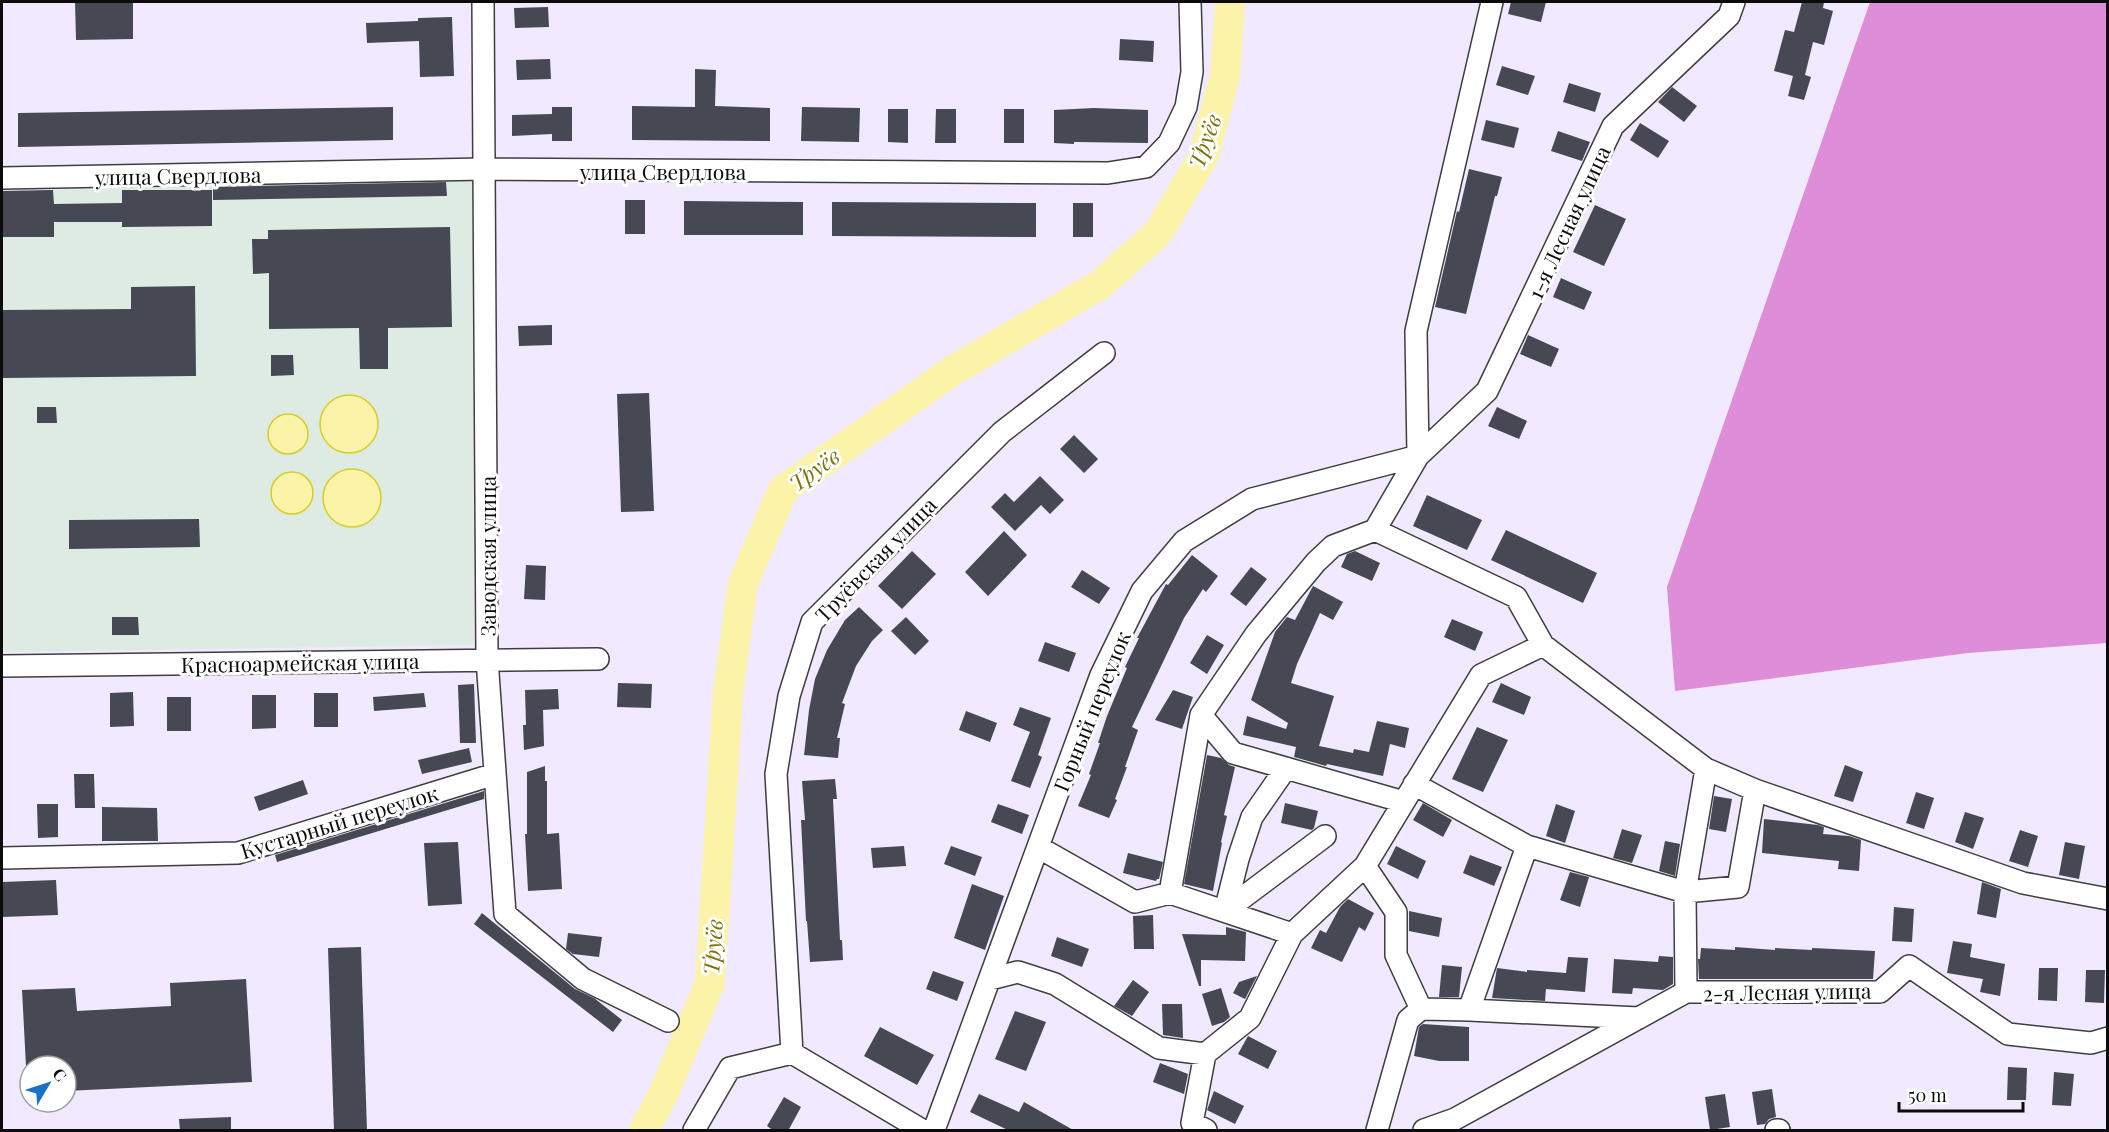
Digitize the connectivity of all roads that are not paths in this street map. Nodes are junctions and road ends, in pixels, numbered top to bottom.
1 (483, 2) edge
2 (1190, 2) edge
3 (1492, 2) edge
4 (1734, 2) edge
5 (484, 169) junction
6 (2, 178) edge
7 (1104, 353) dead end
8 (1418, 456) junction
9 (1376, 530) junction
10 (1543, 645) junction
11 (598, 658) dead end
12 (487, 659) junction
13 (2, 666) edge
14 (1201, 715) junction
15 (1286, 768) junction
16 (1706, 769) junction
17 (495, 774) junction
18 (1755, 790) junction
19 (1409, 793) junction
20 (1325, 836) dead end
21 (1527, 846) junction
22 (1038, 847) junction
23 (2, 858) edge
24 (1365, 866) junction
25 (1685, 892) junction
26 (1170, 893) junction
27 (2108, 898) edge
28 (1225, 911) junction
29 (1292, 934) junction
30 (990, 979) junction
31 (1686, 992) junction
32 (1421, 1009) junction
33 (1469, 1010) junction
34 (1639, 1018) junction
35 (668, 1021) dead end
36 (2108, 1038) edge
37 (792, 1053) junction
38 (1205, 1054) junction
39 (694, 1131) edge
40 (922, 1131) edge
41 (934, 1131) edge
42 (1206, 1131) edge
43 (1377, 1131) edge
44 (1424, 1131) edge

1 - 5 street, Заводская улица
2 - 5 street, улица Свердлова
3 - 8 street
4 - 8 street, 1-я Лесная улица
5 - 6 street, улица Свердлова
5 - 12 street, Заводская улица
7 - 37 street, Труёвская улица
8 - 9 street, 1-я Лесная улица
8 - 22 street, Горный переулок
9 - 10 street
9 - 14 street
10 - 16 street
10 - 19 street
11 - 12 street, Красноармейская улица
12 - 13 street, Красноармейская улица
12 - 17 street, Заводская улица
14 - 15 street
14 - 26 street
15 - 19 street
15 - 28 street
16 - 18 street
16 - 25 street, 2-я Лесная улица
17 - 23 street, Кустарный переулок
17 - 35 street, Заводская улица
18 - 25 street
18 - 27 street
19 - 21 street
19 - 24 street
20 - 28 street
21 - 25 street
21 - 33 street
22 - 26 street
22 - 30 street, Горный переулок
24 - 29 street
24 - 32 street
25 - 31 street, 2-я Лесная улица
26 - 28 street
28 - 29 street
29 - 38 street
30 - 38 street
30 - 41 street, Горный переулок
31 - 34 street, 2-я Лесная улица
31 - 36 street, 2-я Лесная улица
32 - 33 street
32 - 43 street
33 - 34 street
34 - 44 street, 2-я Лесная улица
37 - 39 street
37 - 40 street
38 - 42 street

